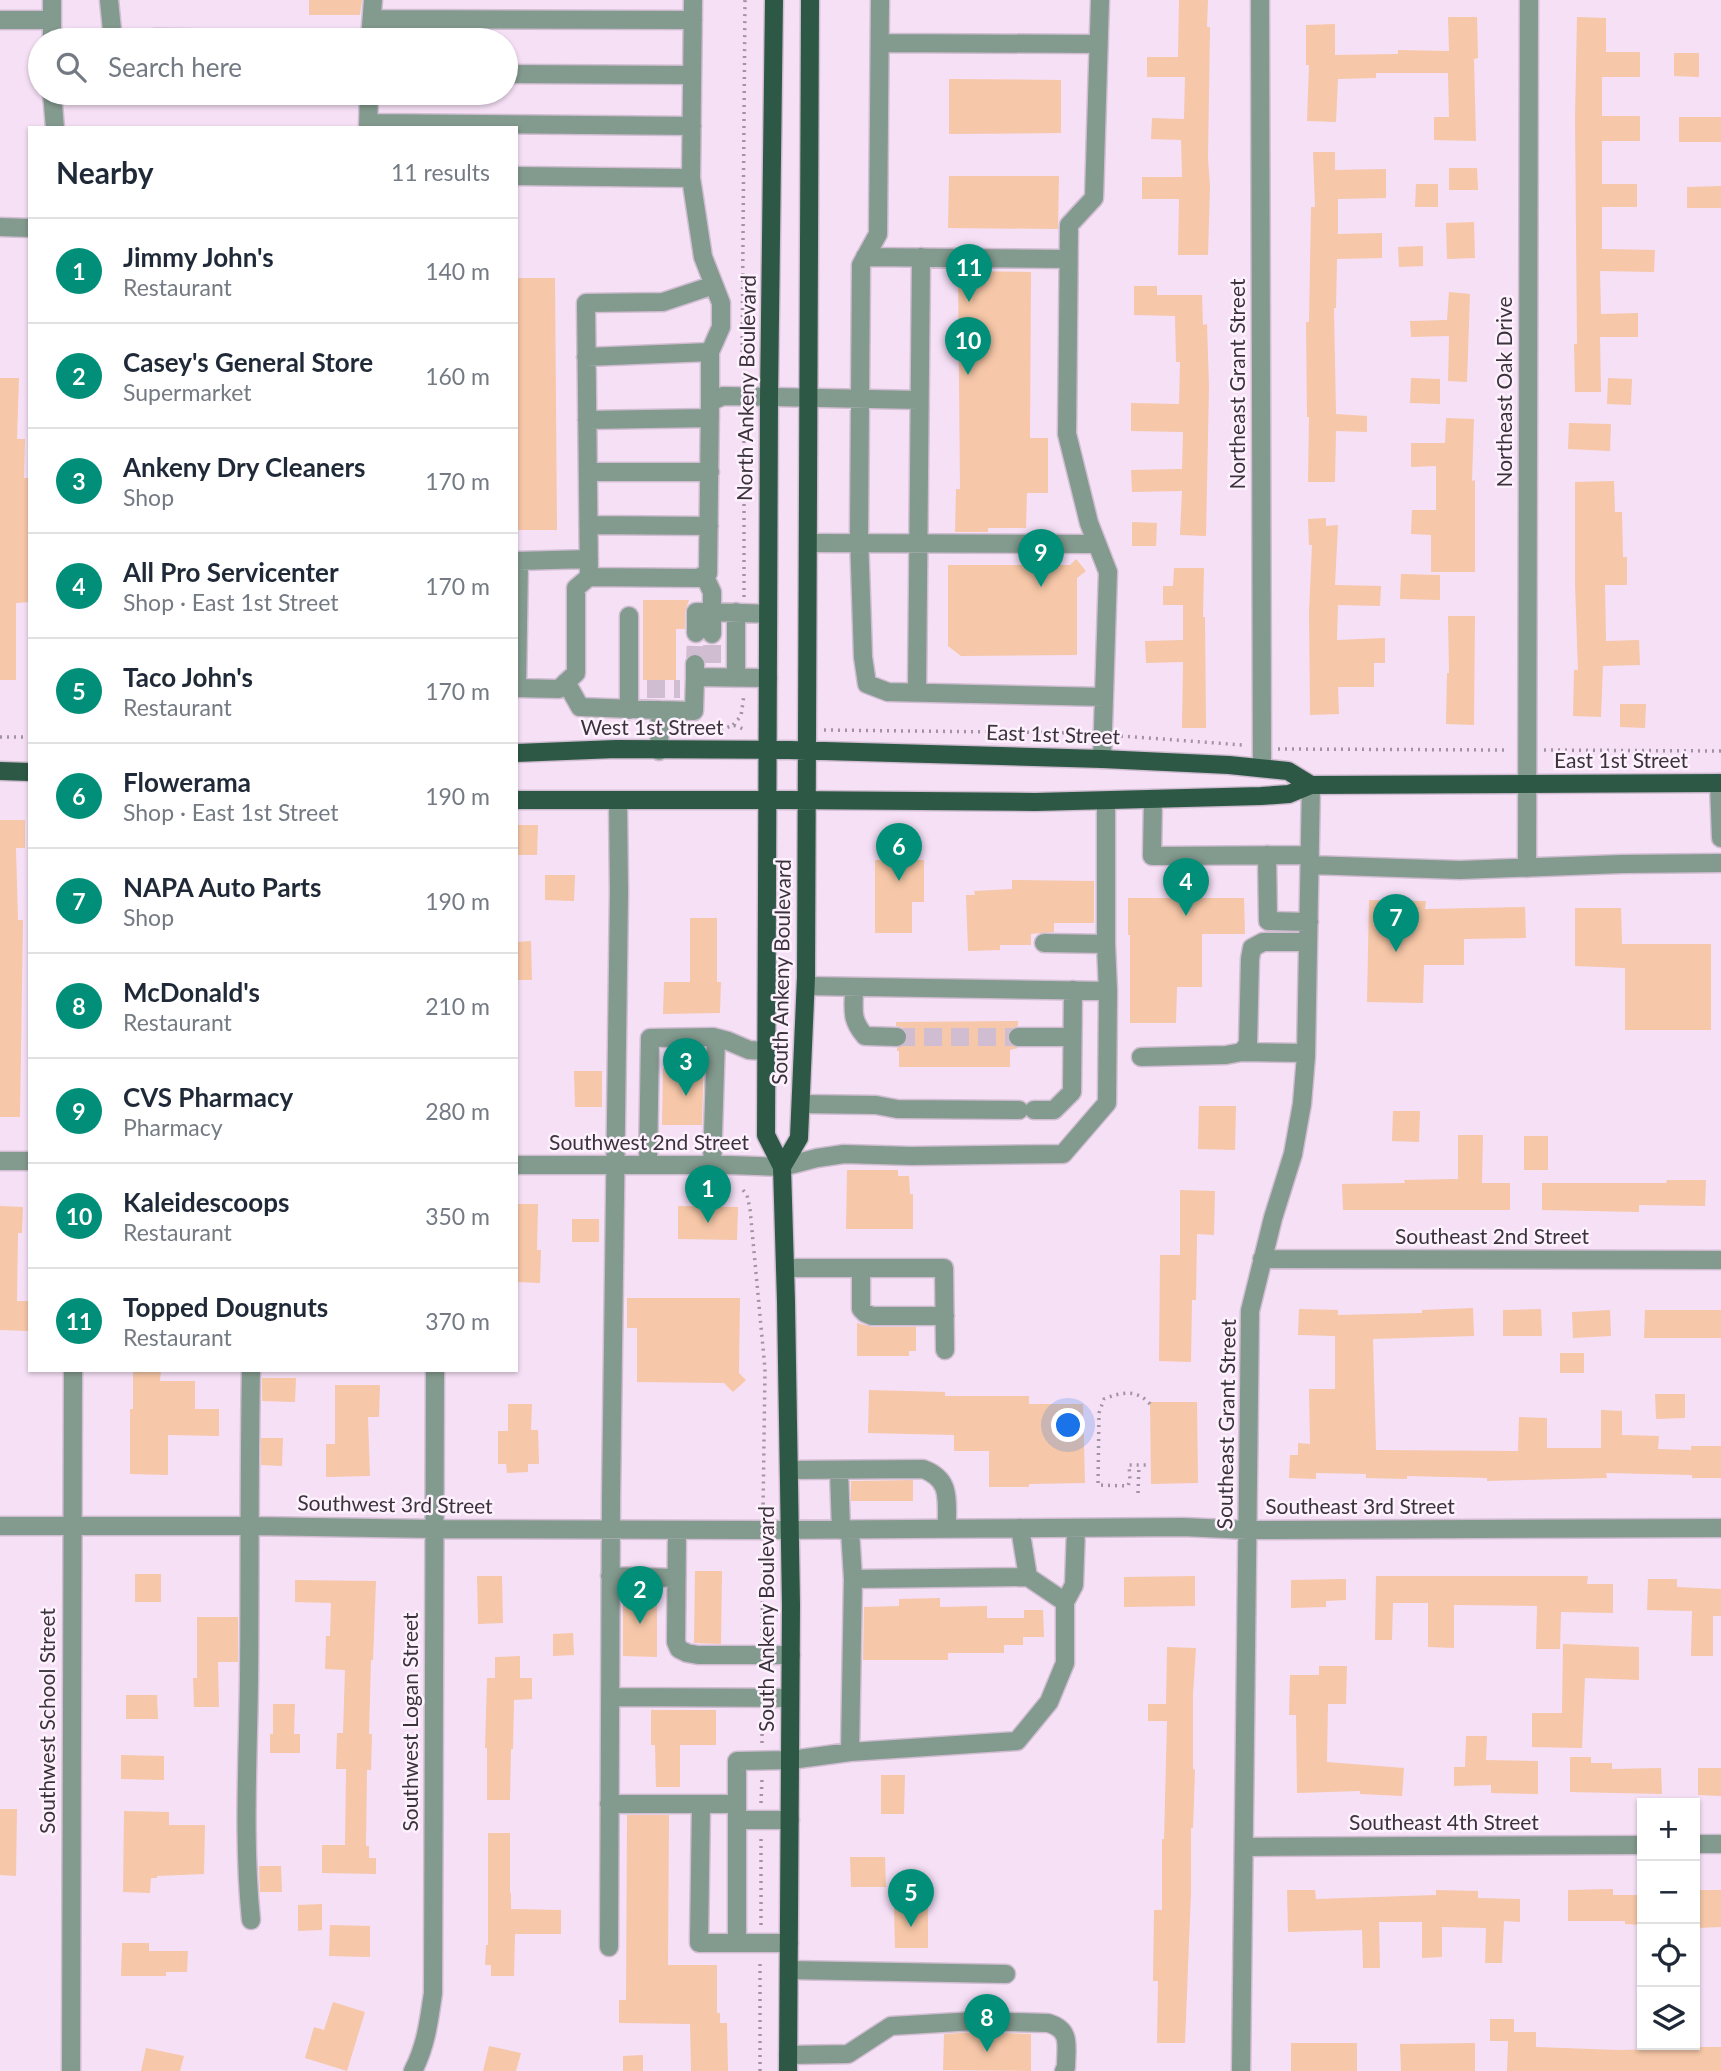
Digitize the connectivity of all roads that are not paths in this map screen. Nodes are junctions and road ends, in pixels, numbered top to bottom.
1 (52, 0) edge
2 (110, 0) edge
3 (373, 0) edge
4 (693, 0) edge
5 (774, 0) edge
6 (810, 0) edge
7 (880, 0) edge
8 (1100, 0) edge
9 (1260, 0) edge
10 (1528, 0) edge
11 (372, 19) junction
12 (0, 20) edge
13 (52, 20) junction
14 (693, 20) junction
15 (52, 28) edge
16 (112, 28) edge
17 (371, 28) edge
18 (880, 43) junction
19 (1098, 44) junction
20 (518, 74) edge
21 (692, 75) junction
22 (53, 105) edge
23 (369, 105) edge
24 (368, 125) edge
25 (55, 126) edge
26 (692, 126) junction
27 (518, 176) edge
28 (691, 178) junction
29 (0, 227) edge
30 (28, 228) edge
31 (865, 257) junction
32 (921, 257) junction
33 (1068, 259) junction
34 (714, 285) junction
35 (710, 352) junction
36 (586, 357) junction
37 (769, 398) junction
38 (809, 399) junction
39 (859, 399) junction
40 (919, 400) junction
41 (710, 410) junction
42 (587, 420) junction
43 (588, 472) junction
44 (710, 472) junction
45 (589, 525) junction
46 (709, 526) junction
47 (809, 543) junction
48 (859, 543) junction
49 (917, 544) junction
50 (1097, 544) junction
51 (518, 561) edge
52 (589, 568) junction
53 (704, 575) junction
54 (712, 612) junction
55 (740, 612) junction
56 (768, 614) junction
57 (629, 616) dead end
58 (704, 633) tunnel mouth
59 (741, 678) junction
60 (768, 678) junction
61 (566, 682) junction
62 (518, 688) edge
63 (917, 693) junction
64 (1104, 698) junction
65 (629, 710) junction
66 (660, 710) junction
67 (768, 750) junction
68 (789, 750) joint
69 (659, 751) junction
70 (807, 751) junction
71 (518, 753) edge
72 (1102, 758) junction
73 (1262, 768) junction
74 (0, 771) edge
75 (28, 772) edge
76 (768, 776) joint
77 (1720, 783) edge
78 (1527, 784) junction
79 (1311, 785) junction
80 (1153, 799) junction
81 (518, 800) edge
82 (768, 800) junction
83 (807, 800) junction
84 (618, 801) junction
85 (1106, 801) junction
86 (1721, 838) edge
87 (1266, 855) junction
88 (1310, 860) junction
89 (1721, 863) edge
90 (1527, 867) junction
91 (1308, 922) junction
92 (1308, 942) junction
93 (1044, 943) dead end
94 (1106, 944) junction
95 (806, 986) junction
96 (854, 987) junction
97 (1073, 990) junction
98 (1108, 991) junction
99 (897, 1037) tunnel mouth
100 (1018, 1037) tunnel mouth
101 (1072, 1037) junction
102 (716, 1038) junction
103 (766, 1051) junction
104 (1242, 1052) junction
105 (1306, 1053) junction
106 (1141, 1057) dead end
107 (801, 1104) junction
108 (0, 1161) edge
109 (28, 1161) edge
110 (518, 1165) edge
111 (615, 1165) junction
112 (648, 1165) junction
113 (712, 1165) junction
114 (782, 1167) junction
115 (1262, 1259) junction
116 (1721, 1259) edge
117 (785, 1268) junction
118 (861, 1268) junction
119 (945, 1316) junction
120 (945, 1350) dead end
121 (73, 1372) edge
122 (251, 1372) edge
123 (435, 1372) edge
124 (789, 1470) junction
125 (839, 1470) junction
126 (0, 1526) edge
127 (251, 1526) junction
128 (71, 1527) junction
129 (1020, 1528) junction
130 (1076, 1528) junction
131 (1721, 1528) edge
132 (434, 1529) junction
133 (611, 1529) junction
134 (947, 1529) junction
135 (677, 1530) junction
136 (790, 1530) junction
137 (845, 1530) junction
138 (1248, 1530) junction
139 (610, 1576) junction
140 (1028, 1577) junction
141 (676, 1578) junction
142 (853, 1579) junction
143 (1065, 1602) junction
144 (791, 1655) junction
145 (610, 1697) junction
146 (790, 1698) junction
147 (850, 1752) junction
148 (791, 1760) junction
149 (609, 1804) junction
150 (701, 1804) junction
151 (737, 1812) junction
152 (790, 1820) junction
153 (1700, 1844) edge
154 (1721, 1844) edge
155 (1637, 1845) edge
156 (1245, 1847) junction
157 (251, 1920) dead end
158 (737, 1943) junction
159 (789, 1943) junction
160 (609, 1947) dead end
161 (789, 1970) junction
162 (1006, 1974) dead end
163 (848, 2062) edge
164 (788, 2063) edge
165 (71, 2071) edge
166 (413, 2071) edge
167 (1064, 2071) edge
168 (1241, 2071) edge

1 - 13 street
2 - 16 street
3 - 11 street
4 - 14 street
5 - 37 main road, North Ankeny Boulevard
6 - 38 main road
7 - 18 street
8 - 19 street
9 - 73 street, Northeast Grant Street
10 - 78 street, Northeast Oak Drive
11 - 14 street
11 - 17 street
12 - 13 street
13 - 15 street
14 - 21 street
18 - 19 street
18 - 31 street
19 - 33 street
20 - 21 street
21 - 26 street
22 - 25 street
23 - 24 street
24 - 26 street
26 - 28 street
27 - 28 street
28 - 34 street
29 - 30 street
31 - 32 street
31 - 39 street
32 - 33 street
32 - 40 street
33 - 50 street
34 - 35 street
34 - 36 street
35 - 36 street
35 - 41 street
36 - 42 street
37 - 38 street
37 - 41 street
37 - 56 main road, North Ankeny Boulevard
38 - 39 street
38 - 47 main road
39 - 40 street
39 - 48 street
40 - 49 street
41 - 42 street
41 - 44 street
42 - 43 street
43 - 44 street
43 - 45 street
44 - 46 street
45 - 46 street
45 - 52 street
46 - 53 street
47 - 48 street
47 - 70 main road
48 - 49 street
48 - 63 street
49 - 50 street
49 - 63 street
50 - 64 street
51 - 52 street
52 - 53 street
52 - 61 street
53 - 54 street
54 - 55 street
54 - 58 street
55 - 56 street
55 - 59 street
56 - 60 main road, North Ankeny Boulevard
57 - 65 street
59 - 60 street
59 - 66 street
60 - 67 main road, North Ankeny Boulevard
61 - 62 street
61 - 65 street
63 - 64 street
64 - 72 street
65 - 66 street
66 - 69 street
67 - 68 main road, West 1st Street
67 - 69 main road, West 1st Street
67 - 76 main road, North Ankeny Boulevard
68 - 70 main road, East 1st Street
69 - 71 main road, West 1st Street
70 - 72 main road, East 1st Street
70 - 83 main road, South Ankeny Boulevard
72 - 73 main road, East 1st Street
73 - 79 main road, East 1st Street
74 - 75 main road
76 - 82 main road, South Ankeny Boulevard
77 - 78 main road, East 1st Street
77 - 86 street
78 - 79 main road, East 1st Street
78 - 90 street, Northeast Oak Drive
79 - 80 main road, East 1st Street
79 - 88 street, Southeast Grant Street
80 - 85 main road, East 1st Street
80 - 87 street
81 - 84 main road
82 - 83 main road, East 1st Street
82 - 84 main road
82 - 103 main road, South Ankeny Boulevard
83 - 85 main road, East 1st Street
83 - 95 main road, South Ankeny Boulevard
84 - 111 street
85 - 94 street, Southwest 2nd Street
87 - 88 street
87 - 91 street
88 - 90 street
88 - 91 street, Southeast Grant Street
89 - 90 street
91 - 92 street, Southeast Grant Street
92 - 104 street
92 - 105 street, Southeast Grant Street
93 - 94 street
94 - 98 street, Southwest 2nd Street
95 - 96 street
95 - 107 main road, South Ankeny Boulevard
96 - 97 street
96 - 99 street
97 - 98 street
97 - 101 street
98 - 114 street, Southwest 2nd Street
100 - 101 street
101 - 107 street
102 - 103 street
102 - 112 street
102 - 113 street
103 - 114 main road, South Ankeny Boulevard
104 - 105 street
104 - 106 street
105 - 115 street, Southeast Grant Street
107 - 114 main road, South Ankeny Boulevard
108 - 109 street
110 - 111 street, Southwest 2nd Street
111 - 112 street, Southwest 2nd Street
111 - 133 street
112 - 113 street, Southwest 2nd Street
113 - 114 street, Southwest 2nd Street
114 - 117 main road, South Ankeny Boulevard
115 - 116 street, Southeast 2nd Street
115 - 138 street, Southeast Grant Street
117 - 118 street
117 - 124 main road, South Ankeny Boulevard
118 - 119 street
118 - 119 street
119 - 120 street
121 - 128 street, Southwest School Street
122 - 127 street
123 - 132 street, Southwest Logan Street
124 - 125 street
124 - 136 main road, South Ankeny Boulevard
125 - 134 street
125 - 137 street
126 - 128 street, Southwest 3rd Street
127 - 128 street, Southwest 3rd Street
127 - 132 street, Southwest 3rd Street
127 - 157 street
128 - 165 street, Southwest School Street
129 - 130 street, Southeast 3rd Street
129 - 134 street, Southeast 3rd Street
129 - 140 street
130 - 138 street, Southeast 3rd Street
130 - 143 street
131 - 138 street, Southeast 3rd Street
132 - 133 street, Southwest 3rd Street
132 - 166 street, Southwest Logan Street
133 - 135 street, Southwest 3rd Street
133 - 139 street
134 - 137 street, Southeast 3rd Street
135 - 136 street, Southwest 3rd Street
135 - 141 street
136 - 137 street, Southeast 3rd Street
136 - 144 main road, South Ankeny Boulevard
137 - 142 street
138 - 156 street, Southeast Grant Street
139 - 141 street
139 - 145 street
140 - 142 street
140 - 143 street
141 - 144 street
142 - 147 street
143 - 147 street
144 - 146 main road, South Ankeny Boulevard
145 - 146 street
145 - 149 street
146 - 148 main road, South Ankeny Boulevard
147 - 148 street
148 - 151 street
148 - 152 main road, South Ankeny Boulevard
149 - 150 street
149 - 160 street
150 - 151 street
150 - 158 street
151 - 152 street
151 - 158 street
152 - 159 main road, South Ankeny Boulevard
153 - 154 street
155 - 156 street, Southeast 4th Street
156 - 168 street, Southeast Grant Street
158 - 159 street
159 - 161 main road, South Ankeny Boulevard
161 - 162 street
161 - 164 main road, South Ankeny Boulevard
163 - 164 street
163 - 167 street

